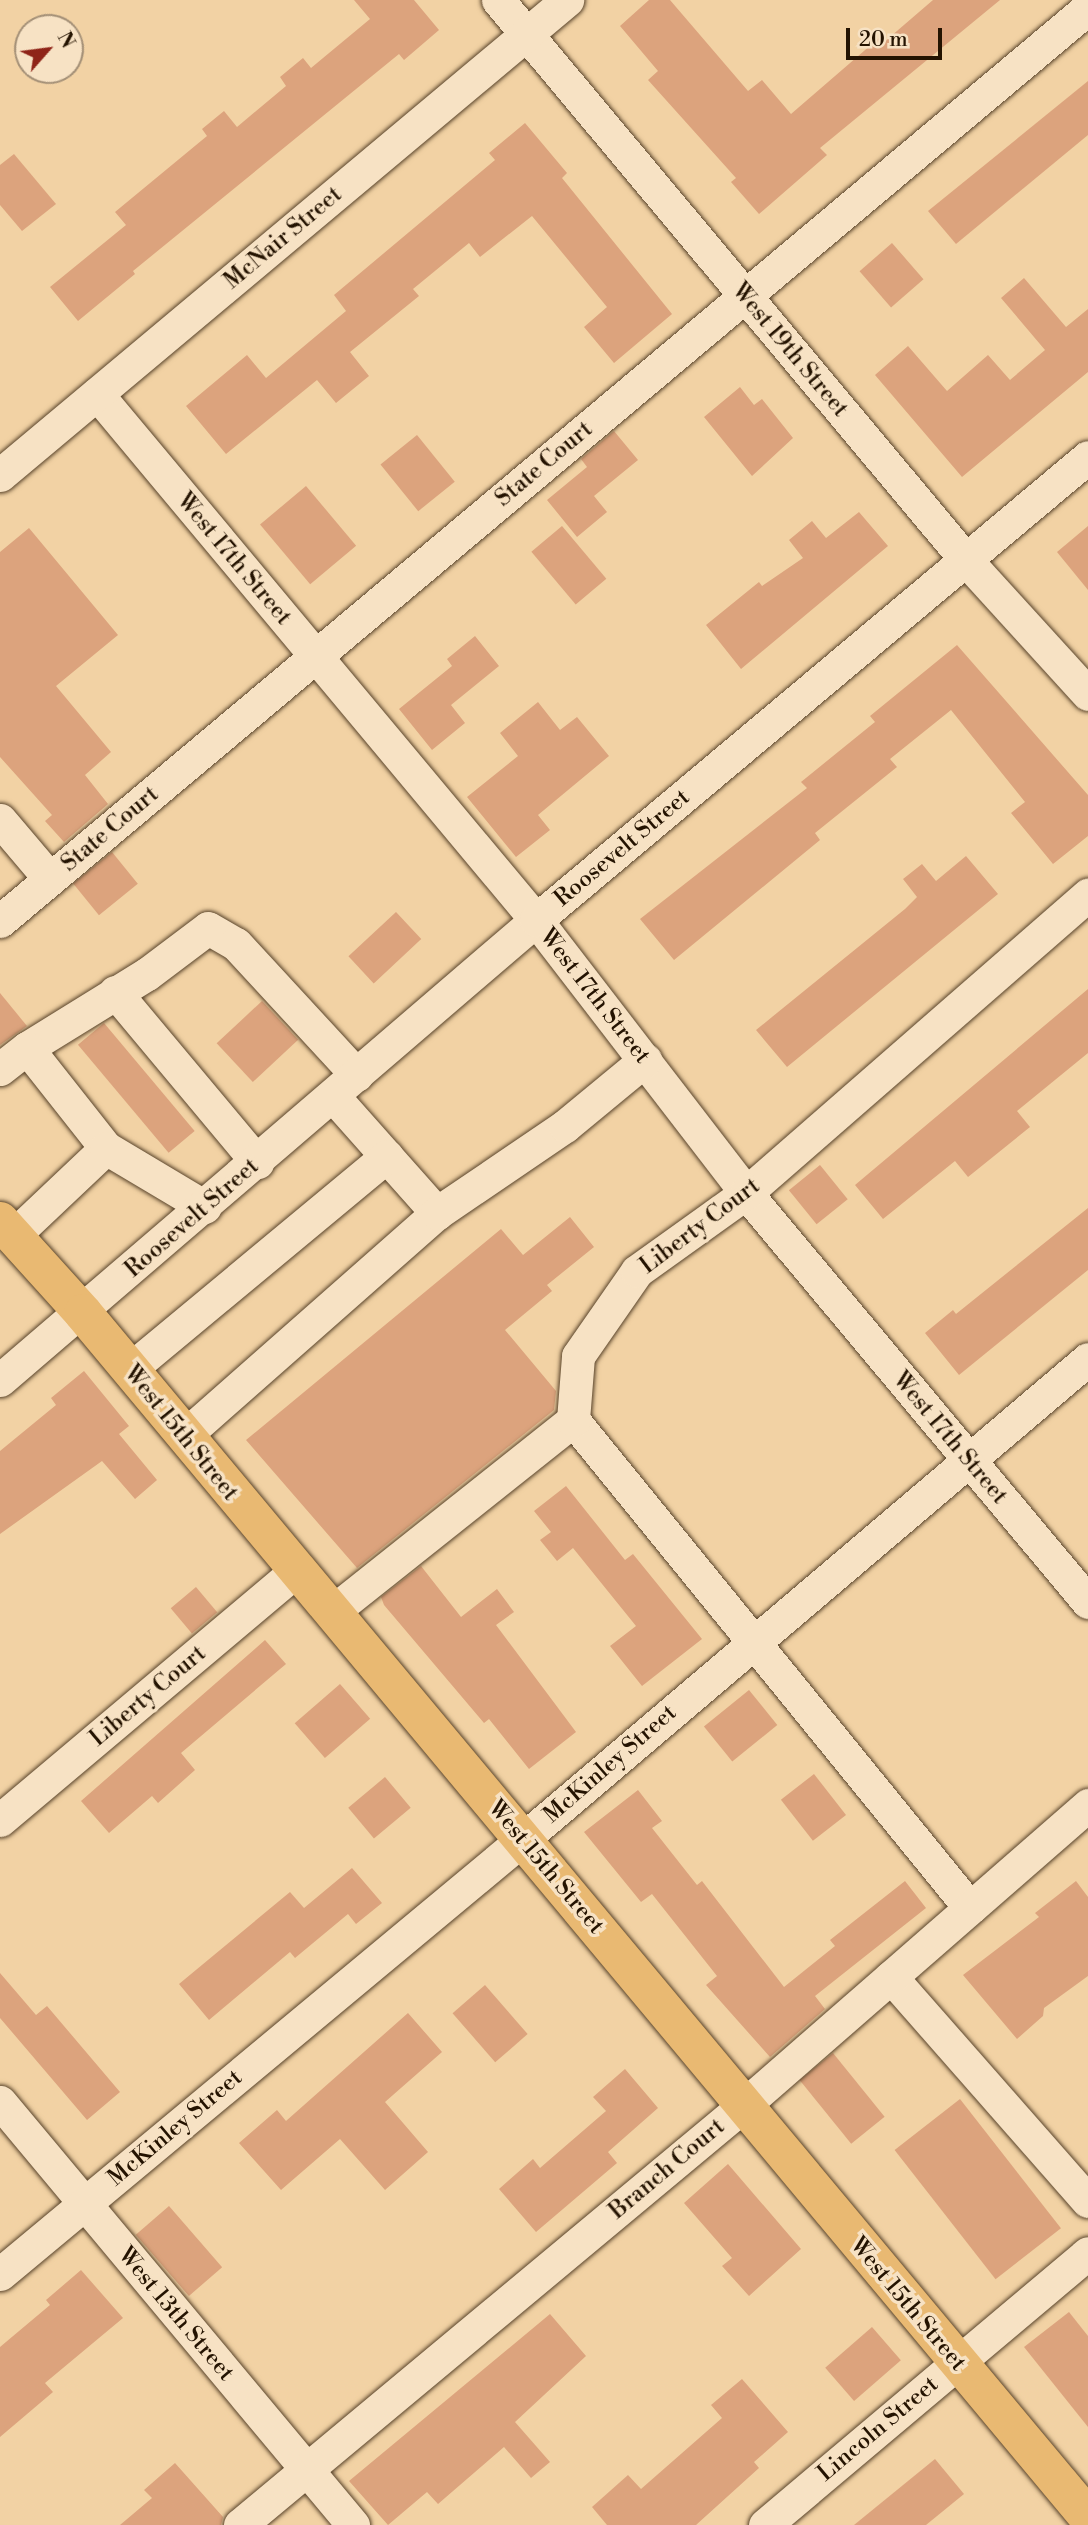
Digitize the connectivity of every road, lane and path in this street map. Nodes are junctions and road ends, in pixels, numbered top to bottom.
1 (498, 0) edge
2 (567, 0) edge
3 (1088, 8) edge
4 (526, 34) junction
5 (745, 296) junction
6 (97, 394) junction
7 (1088, 457) edge
8 (0, 475) edge
9 (966, 560) junction
10 (316, 656) junction
11 (1088, 694) edge
12 (0, 820) edge
13 (50, 879) junction
14 (1088, 895) edge
15 (536, 920) junction
16 (0, 921) edge
17 (115, 992) junction
18 (27, 1048) junction
19 (645, 1060) junction
20 (0, 1069) edge
21 (357, 1075) junction
22 (332, 1096) junction
23 (106, 1148) junction
24 (387, 1156) junction
25 (257, 1162) junction
26 (746, 1192) junction
27 (205, 1207) junction
28 (437, 1213) junction
29 (7, 1229) edge
30 (83, 1313) junction
31 (1088, 1359) edge
32 (130, 1370) junction
33 (0, 1380) edge
34 (573, 1420) junction
35 (184, 1436) junction
36 (967, 1460) junction
37 (295, 1572) junction
38 (1088, 1602) edge
39 (332, 1612) junction
40 (753, 1642) junction
41 (1088, 1805) edge
42 (0, 1820) edge
43 (523, 1839) junction
44 (970, 1908) junction
45 (891, 1977) junction
46 (0, 2102) edge
47 (743, 2106) junction
48 (1088, 2201) edge
49 (84, 2203) junction
50 (1088, 2253) edge
51 (0, 2274) edge
52 (956, 2363) junction
53 (306, 2470) junction
54 (1088, 2517) edge
55 (240, 2525) edge
56 (353, 2525) edge
57 (765, 2525) edge

1 - 4 street, West 19th Street
2 - 4 street, McNair Street
3 - 5 street, State Court
4 - 5 street, West 19th Street
4 - 6 street, McNair Street
5 - 9 street, West 19th Street
5 - 10 street, State Court
6 - 8 street, McNair Street
6 - 10 street, West 17th Street
7 - 9 street, Roosevelt Street
9 - 11 street, West 19th Street
9 - 15 street, Roosevelt Street
10 - 13 street, State Court
10 - 15 street, West 17th Street
12 - 13 street
13 - 16 street, State Court
14 - 26 street, Liberty Court
15 - 19 street, West 17th Street
15 - 21 street, Roosevelt Street
17 - 18 street
17 - 21 street
17 - 25 street
18 - 20 street
18 - 23 street
19 - 26 street, West 17th Street
19 - 28 street
21 - 22 street, Roosevelt Street
22 - 24 street
22 - 25 street, Roosevelt Street
23 - 27 street
23 - 29 street
24 - 28 street
24 - 32 street
25 - 27 street, Roosevelt Street
26 - 34 street, Liberty Court
26 - 36 street, West 17th Street
27 - 30 street, Roosevelt Street
28 - 35 street
29 - 30 main road, West 15th Street
30 - 32 main road, West 15th Street
30 - 33 street, Roosevelt Street
31 - 36 street, McKinley Street
32 - 35 main road, West 15th Street
34 - 39 street
34 - 40 street
35 - 37 main road, West 15th Street
36 - 38 street, West 17th Street
36 - 40 street, McKinley Street
37 - 39 main road, West 15th Street
37 - 42 street, Liberty Court
39 - 43 main road, West 15th Street
40 - 43 street, McKinley Street
40 - 44 street
41 - 44 street, Branch Court
43 - 47 main road, West 15th Street
43 - 49 street, McKinley Street
44 - 45 street, Branch Court
45 - 47 street, Branch Court
45 - 48 street
46 - 49 street, West 13th Street
47 - 52 main road, West 15th Street
47 - 53 street, Branch Court
49 - 51 street, McKinley Street
49 - 53 street, West 13th Street
50 - 52 street, Lincoln Street
52 - 54 main road, West 15th Street
52 - 57 street, Lincoln Street
53 - 55 street, Branch Court
53 - 56 street, West 13th Street

